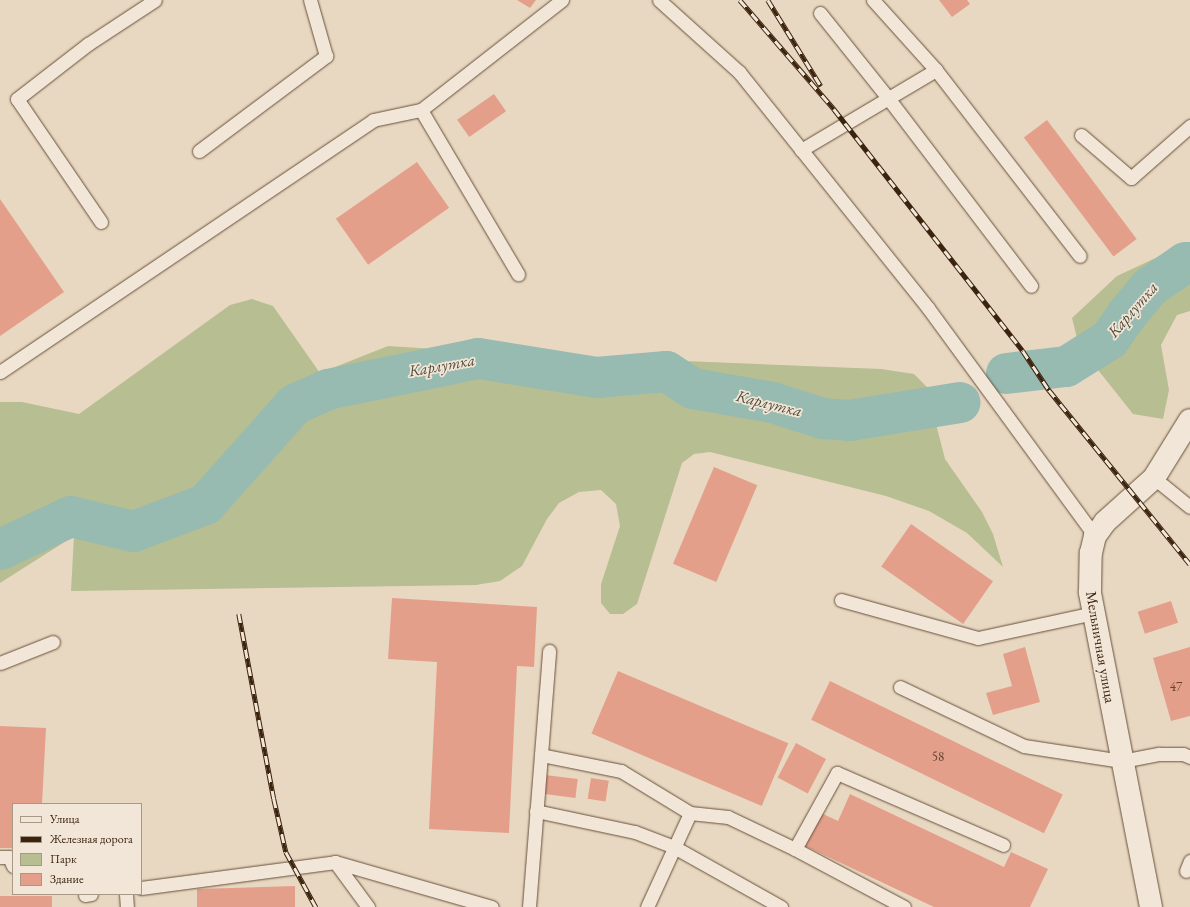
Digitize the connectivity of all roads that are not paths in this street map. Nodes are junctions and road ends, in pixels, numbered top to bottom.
1 (155, 0) edge
2 (310, 0) edge
3 (562, 0) edge
4 (659, 0) edge
5 (873, 0) edge
6 (820, 13) dead end
7 (936, 70) junction
8 (888, 98) junction
9 (421, 110) junction
10 (1190, 126) edge
11 (1082, 135) dead end
12 (801, 150) junction
13 (199, 151) dead end
14 (101, 222) dead end
15 (1080, 256) dead end
16 (518, 274) dead end
17 (1031, 286) dead end
18 (0, 372) edge
19 (1190, 420) edge
20 (1154, 478) junction
21 (1190, 507) edge
22 (1095, 536) junction
23 (841, 600) dead end
24 (1094, 613) junction
25 (53, 642) dead end
26 (549, 651) dead end
27 (0, 663) edge
28 (900, 687) dead end
29 (541, 755) junction
30 (1190, 757) edge
31 (1122, 761) junction
32 (536, 811) junction
33 (690, 813) junction
34 (1004, 845) dead end
35 (674, 847) junction
36 (795, 849) junction
37 (0, 857) edge
38 (335, 862) junction
39 (12, 864) edge
40 (142, 888) edge
41 (126, 895) edge
42 (485, 906) edge
43 (127, 907) edge
44 (368, 907) edge
45 (529, 907) edge
46 (647, 907) edge
47 (781, 907) edge
48 (904, 907) edge
49 (1151, 907) edge

1 - 14 lane
2 - 13 lane
3 - 9 lane
4 - 12 lane
5 - 7 lane
6 - 8 lane
7 - 8 lane
7 - 15 lane
8 - 12 lane
8 - 17 lane
9 - 16 lane
9 - 18 lane
10 - 11 lane
12 - 22 lane
19 - 20 street, Мельничная улица
20 - 21 lane
20 - 22 street, Мельничная улица
22 - 24 street, Мельничная улица
23 - 24 lane
24 - 31 street, Мельничная улица
25 - 27 lane
26 - 29 lane
28 - 31 lane
29 - 32 lane
29 - 33 lane
30 - 31 lane
31 - 49 street, Мельничная улица
32 - 35 lane
32 - 45 lane
33 - 35 lane
33 - 36 lane
34 - 36 lane
35 - 46 lane
35 - 47 lane
36 - 48 lane
37 - 39 lane
38 - 40 lane
38 - 42 lane
38 - 44 lane
41 - 43 lane

